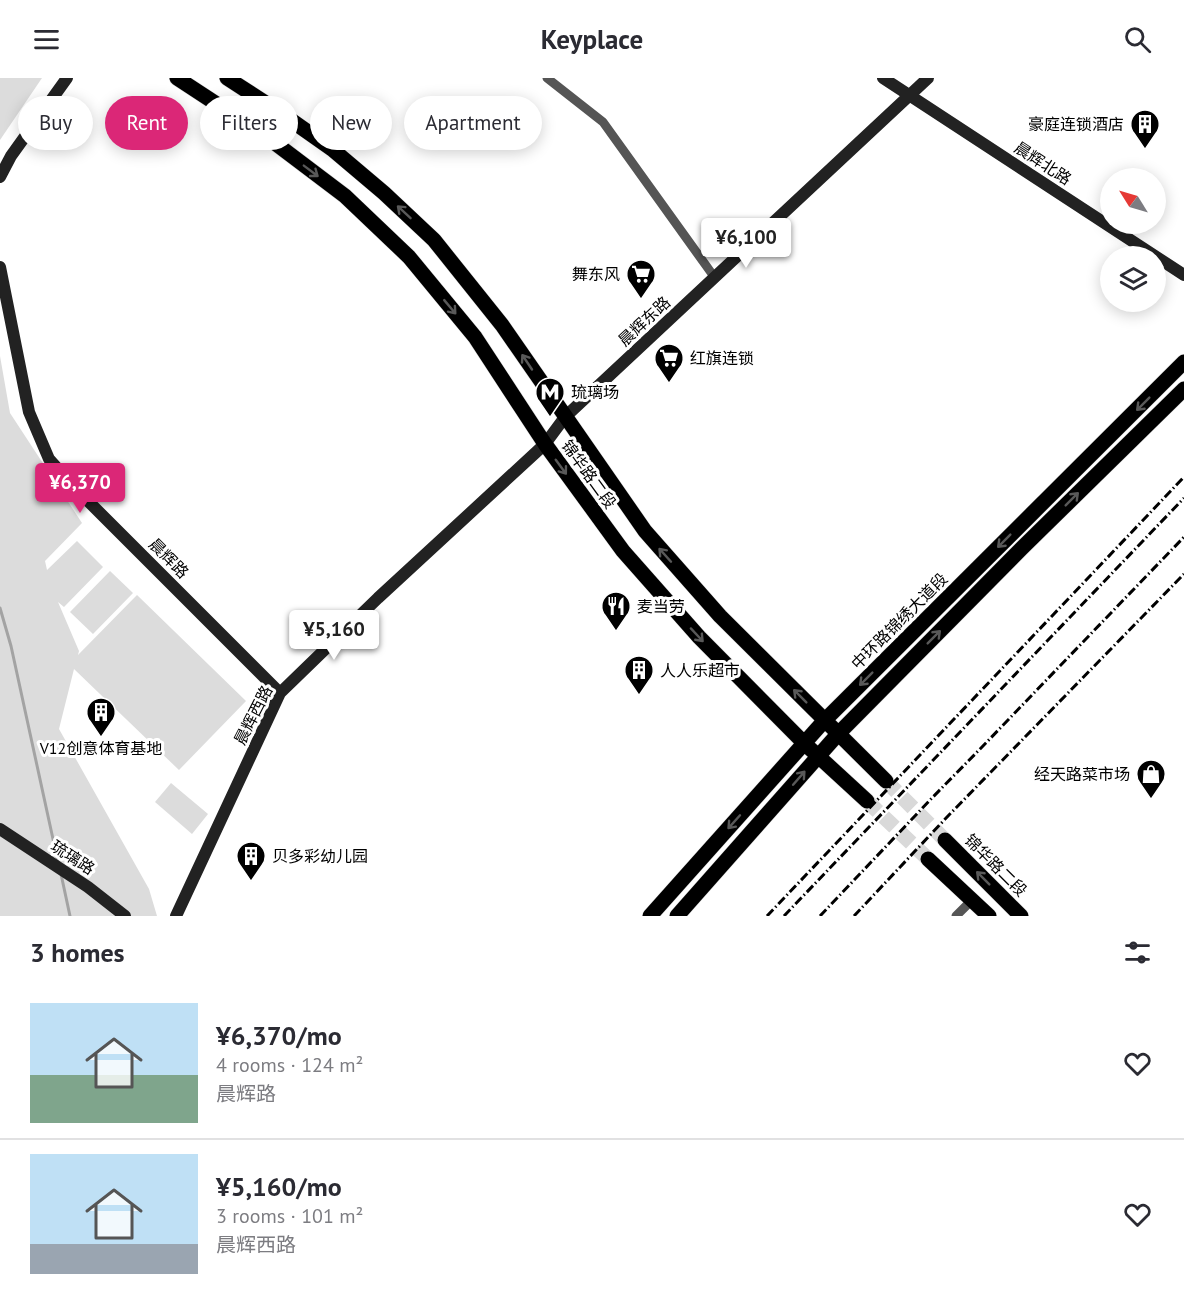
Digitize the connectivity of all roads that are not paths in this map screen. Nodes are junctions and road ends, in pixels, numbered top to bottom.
1 (67, 78) edge
2 (177, 78) edge
3 (227, 78) edge
4 (547, 78) edge
5 (883, 78) edge
6 (928, 78) edge
7 (909, 95) junction
8 (0, 177) edge
9 (0, 267) edge
10 (1184, 275) edge
11 (715, 278) junction
12 (1184, 362) edge
13 (1184, 389) edge
14 (565, 417) junction
15 (545, 444) junction
16 (280, 693) junction
17 (825, 721) junction
18 (838, 734) junction
19 (805, 744) junction
20 (818, 756) junction
21 (886, 781) tunnel mouth
22 (867, 801) tunnel mouth
23 (0, 829) edge
24 (945, 840) tunnel mouth
25 (928, 859) tunnel mouth
26 (972, 900) junction
27 (125, 916) edge
28 (176, 916) edge
29 (650, 916) edge
30 (677, 916) edge
31 (956, 916) edge
32 (989, 916) edge
33 (1021, 916) edge

1 - 8 street
2 -> 15 main road, 锦华路二段
14 -> 3 main road, 锦华路二段
4 - 11 street
5 - 7 street, 晨辉北路
6 - 7 street, 晨辉东路
7 - 10 street, 晨辉北路
7 - 11 street, 晨辉东路
9 - 16 street, 晨辉路
11 - 14 street, 晨辉东路
12 -> 17 main road, 中环路锦绣大道段
18 -> 13 main road
14 - 15 street, 晨辉东路
17 -> 14 main road, 锦华路二段
15 - 16 street, 晨辉西路
15 -> 19 main road, 锦华路二段
16 - 28 street, 晨辉西路
17 - 18 main road, 锦华路二段
17 - 19 main road, 中环路锦绣大道段
18 - 20 main road
18 - 21 main road, 锦华路二段
19 - 20 main road, 锦华路二段
19 -> 29 main road, 中环路锦绣大道段
20 - 22 main road, 锦华路二段
30 -> 20 main road
23 - 27 street, 琉璃路
33 -> 24 main road, 锦华路二段
25 - 26 main road
26 - 31 street
26 - 32 main road

